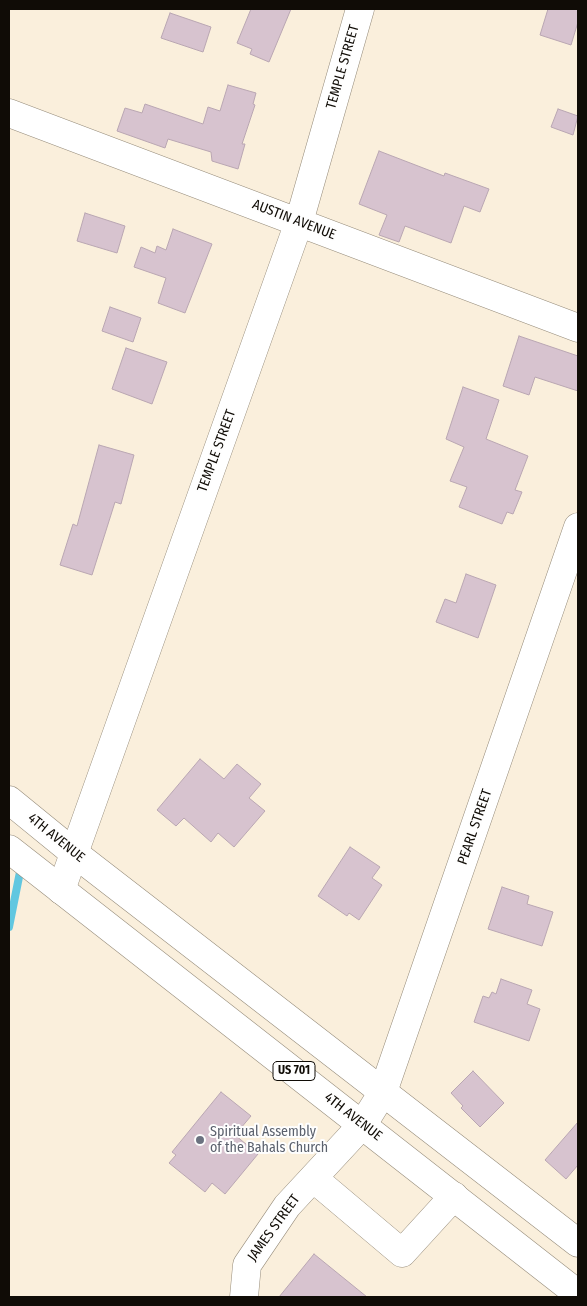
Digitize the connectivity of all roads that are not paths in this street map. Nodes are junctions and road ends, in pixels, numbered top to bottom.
1 (360, 9) edge
2 (9, 113) edge
3 (299, 222) junction
4 (578, 328) edge
5 (578, 527) edge
6 (9, 800) edge
7 (9, 849) edge
8 (74, 853) junction
9 (61, 890) junction
10 (383, 1092) junction
11 (363, 1124) junction
12 (313, 1178) junction
13 (454, 1196) junction
14 (578, 1243) edge
15 (578, 1294) edge
16 (244, 1297) edge

1 - 3 street, TEMPLE STREET
2 - 3 street, AUSTIN AVENUE
3 - 4 street, AUSTIN AVENUE
3 - 8 street, TEMPLE STREET
5 - 10 street, PEARL STREET
6 - 8 street, 4TH AVENUE / US 701
7 - 9 street, 4TH AVENUE / US 701
8 - 9 street, TEMPLE STREET
8 - 10 street, 4TH AVENUE / US 701
9 - 11 street, 4TH AVENUE / US 701
10 - 11 street, PEARL STREET
10 - 14 street, 4TH AVENUE / US 701
11 - 12 street, JAMES STREET
11 - 13 street, 4TH AVENUE / US 701
12 - 13 street
12 - 16 street, JAMES STREET
13 - 15 street, 4TH AVENUE / US 701

